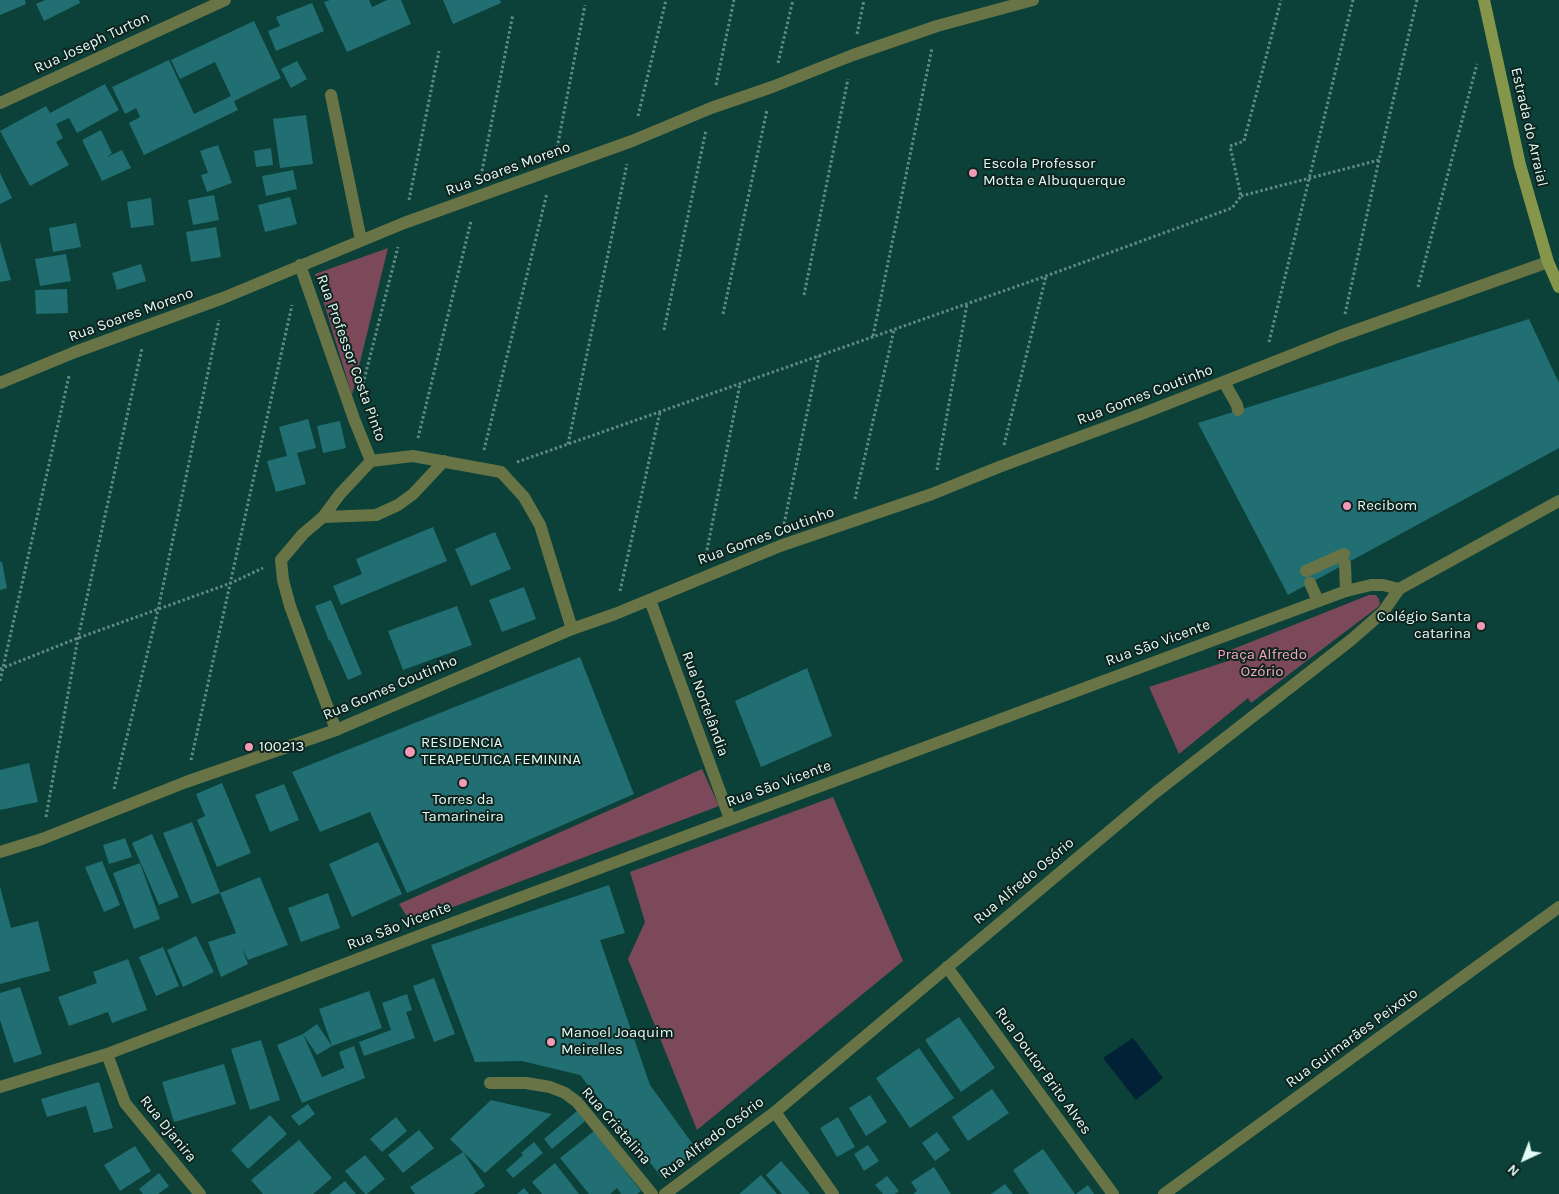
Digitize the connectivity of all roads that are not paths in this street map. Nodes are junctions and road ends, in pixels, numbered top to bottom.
1 (224, 0) edge
2 (1033, 0) edge
3 (1484, 0) edge
4 (331, 95) dead end
5 (0, 103) edge
6 (361, 240) junction
7 (1548, 262) junction
8 (300, 265) junction
9 (1559, 287) edge
10 (1224, 382) junction
11 (0, 383) edge
12 (1238, 410) dead end
13 (371, 461) junction
14 (444, 461) junction
15 (1559, 501) edge
16 (323, 517) junction
17 (1399, 589) junction
18 (1346, 591) junction
19 (650, 600) junction
20 (1318, 601) junction
21 (572, 629) junction
22 (336, 730) junction
23 (730, 819) junction
24 (0, 852) edge
25 (1559, 907) edge
26 (947, 967) junction
27 (107, 1054) junction
28 (490, 1083) dead end
29 (0, 1087) edge
30 (774, 1112) junction
31 (200, 1194) edge
32 (652, 1194) edge
33 (665, 1194) edge
34 (833, 1194) edge
35 (1113, 1194) edge
36 (1164, 1194) edge

1 - 5 street, Rua Joseph Turton
2 - 6 street, Rua Soares Moreno
3 - 7 main road, Estrada do Arraial
4 - 6 street
6 - 8 street, Rua Soares Moreno
7 - 9 main road, Estrada do Arraial
7 - 10 street, Rua Gomes Coutinho
8 - 11 street, Rua Soares Moreno
8 - 13 street, Rua Professor Costa Pinto
10 - 12 street
10 - 19 street, Rua Gomes Coutinho
13 - 14 street
13 - 16 street
14 - 16 street
14 - 21 street
15 - 17 street
16 - 22 street
17 - 18 street, Rua São Vicente
17 - 26 street, Rua Alfredo Osório
18 - 20 street, Rua São Vicente
18 - 20 street
19 - 21 street, Rua Gomes Coutinho
19 - 23 street, Rua Nortelândia
20 - 23 street, Rua São Vicente
21 - 22 street, Rua Gomes Coutinho
22 - 24 street, Rua Gomes Coutinho
23 - 27 street, Rua São Vicente
25 - 36 street, Rua Guimarães Peixoto
26 - 30 street, Rua Alfredo Osório
26 - 35 street, Rua Doutor Brito Alves
27 - 29 street, Rua São Vicente
27 - 31 street, Rua Djanira
28 - 32 street, Rua Cristalina
30 - 33 street, Rua Alfredo Osório
30 - 34 street

